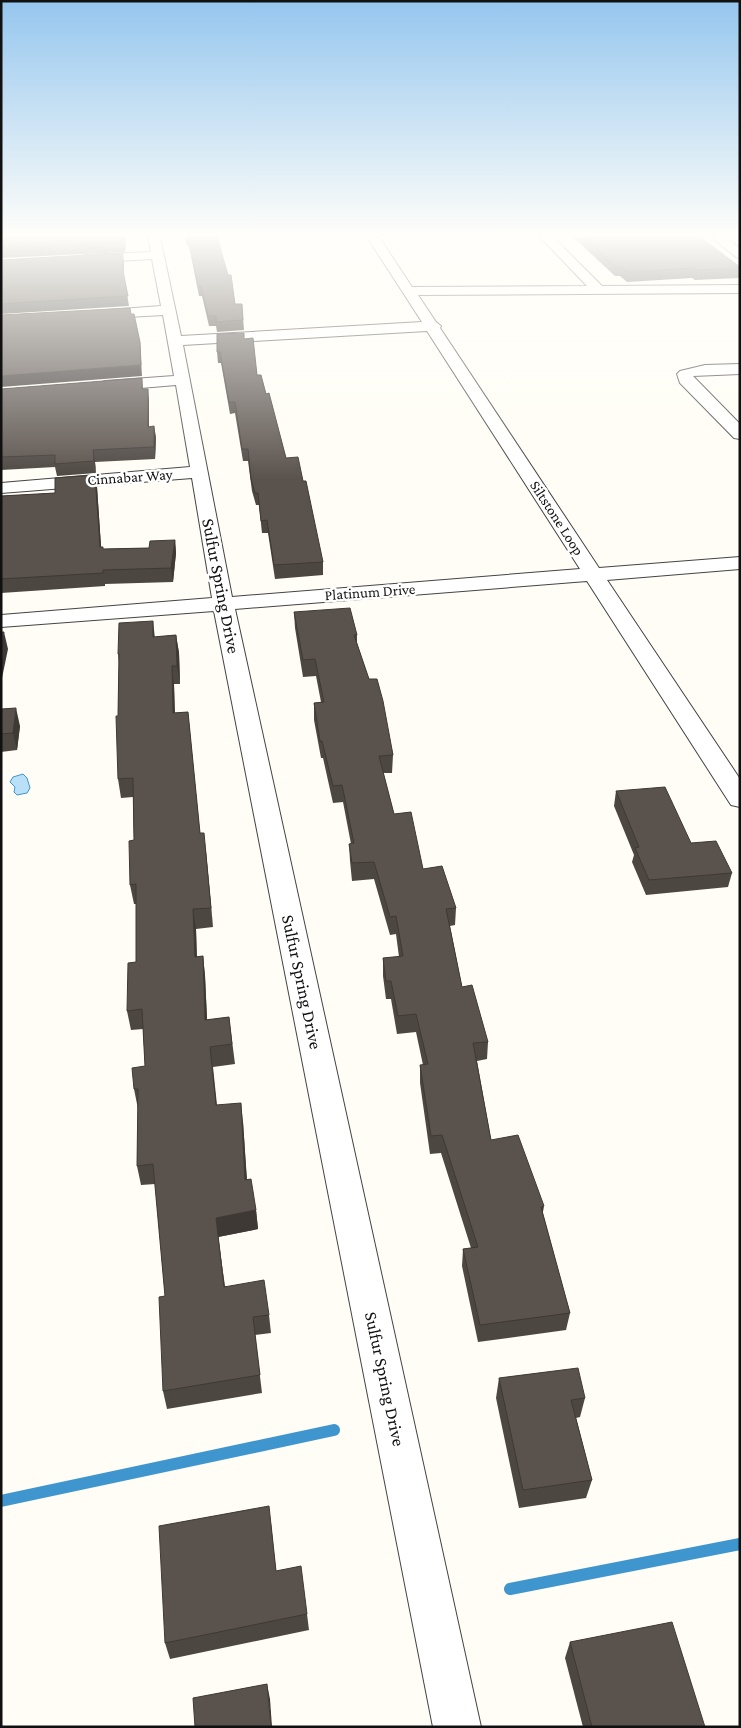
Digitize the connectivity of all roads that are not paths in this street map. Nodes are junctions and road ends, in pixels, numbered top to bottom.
1 (170, 318) edge
2 (428, 318) edge
3 (434, 326) junction
4 (174, 341) junction
5 (740, 370) edge
6 (183, 380) junction
7 (87, 387) edge
8 (740, 434) edge
9 (199, 472) junction
10 (1, 488) edge
11 (740, 563) edge
12 (594, 575) junction
13 (223, 602) junction
14 (1, 621) edge
15 (740, 799) edge
16 (458, 1727) edge

1 - 4 street, Sulfur Spring Drive
2 - 3 street, Siltstone Loop
3 - 4 street
3 - 12 street, Siltstone Loop
4 - 6 street, Sulfur Spring Drive
5 - 8 street
6 - 7 street
6 - 9 street, Sulfur Spring Drive
9 - 10 street, Cinnabar Way
9 - 13 street, Sulfur Spring Drive
11 - 12 street, Platinum Drive
12 - 13 street, Platinum Drive
12 - 15 street, Siltstone Loop
13 - 14 street, Platinum Drive
13 - 16 street, Sulfur Spring Drive

